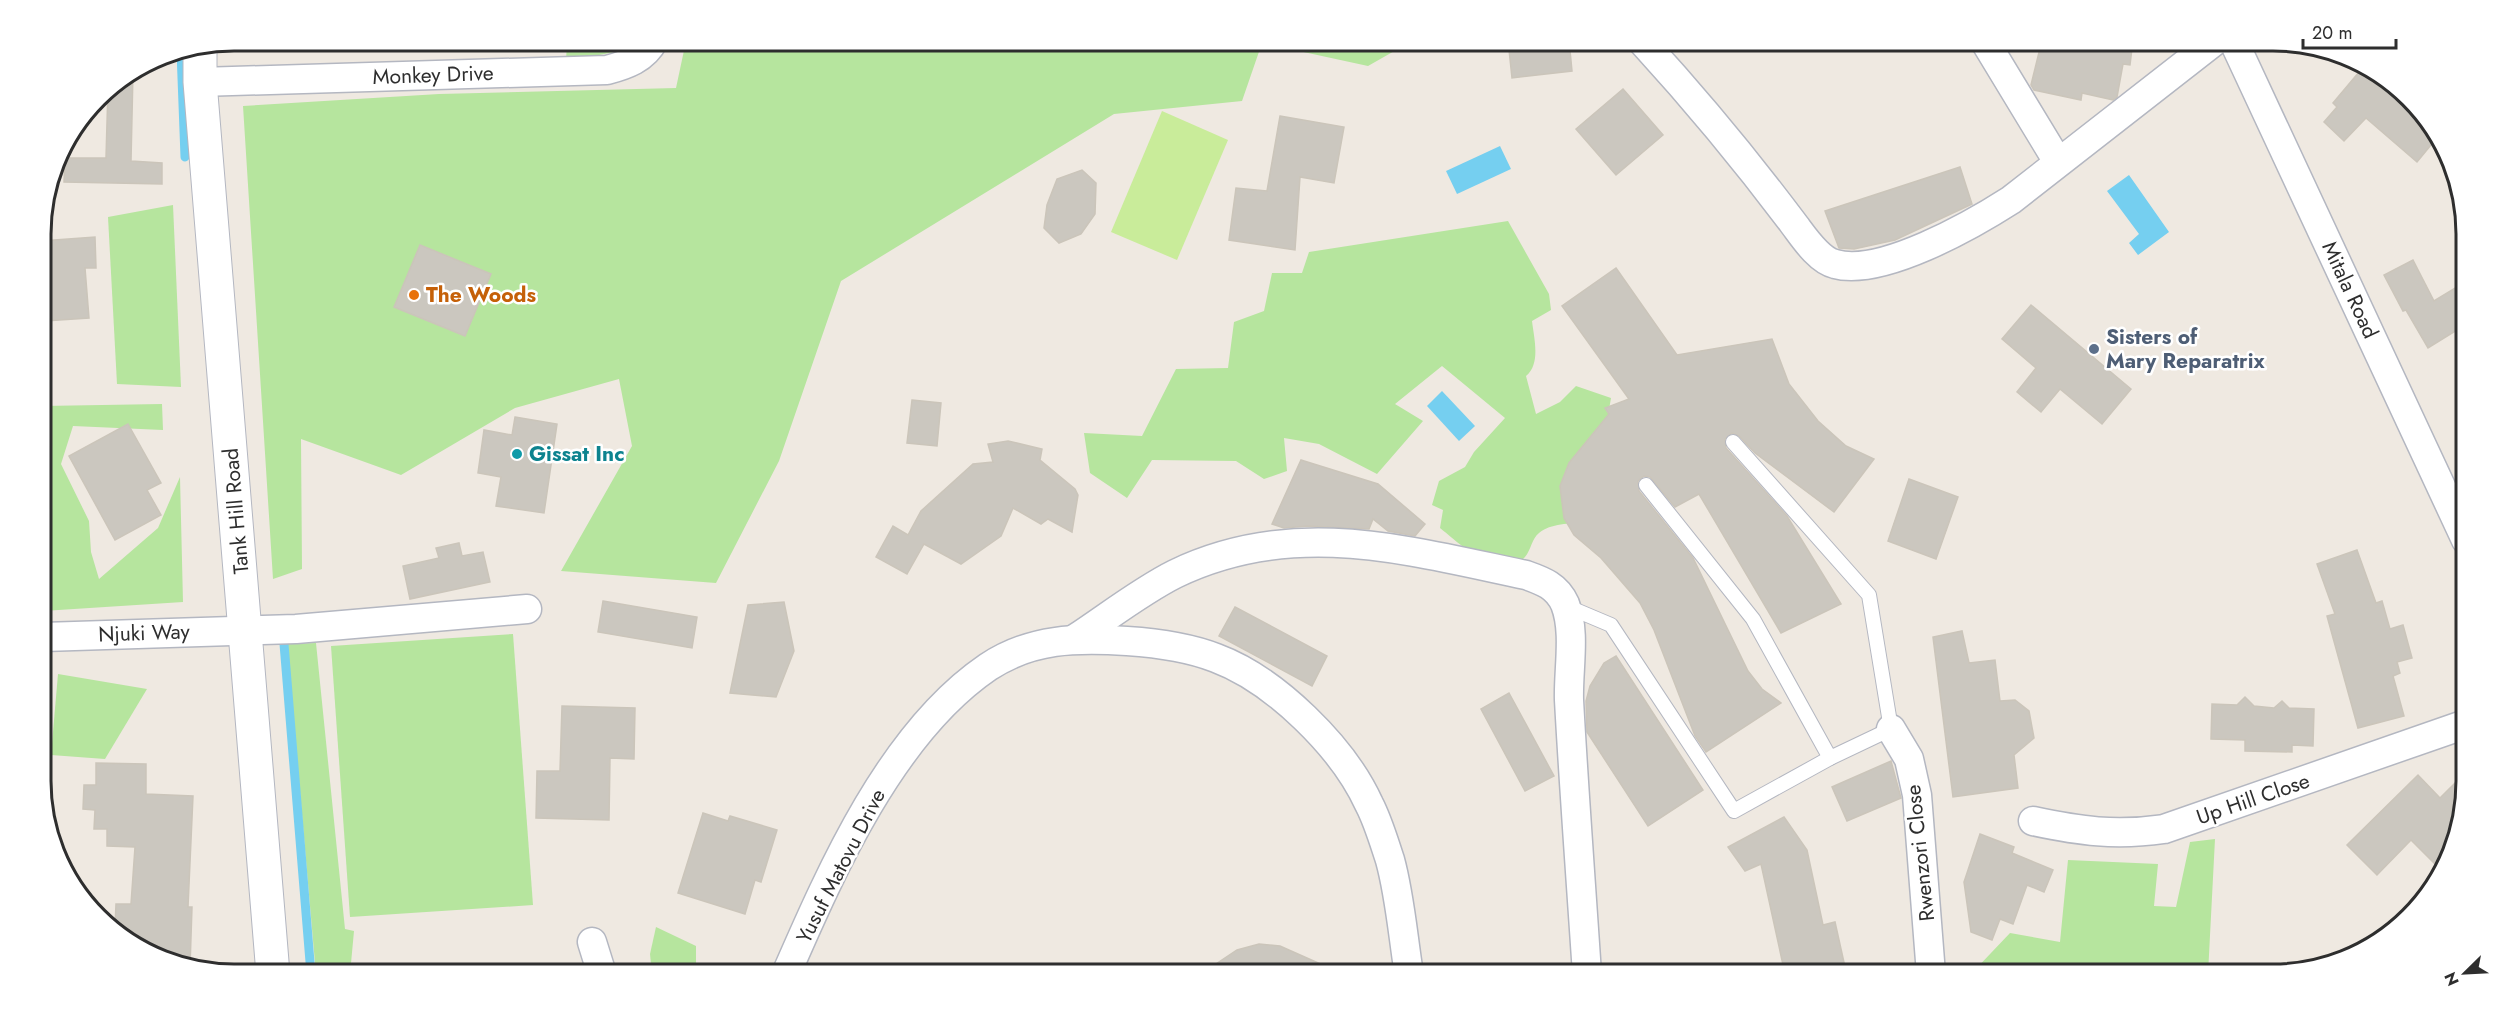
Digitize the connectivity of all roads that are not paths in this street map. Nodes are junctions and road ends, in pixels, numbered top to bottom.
1 (646, 51) edge
2 (1651, 51) edge
3 (1991, 51) edge
4 (2202, 51) edge
5 (2239, 51) edge
6 (200, 55) edge
7 (200, 82) junction
8 (2058, 162) junction
9 (1733, 442) dead end
10 (1646, 485) dead end
11 (2456, 518) edge
12 (1565, 605) junction
13 (527, 609) dead end
14 (246, 629) junction
15 (51, 638) edge
16 (1076, 638) junction
17 (2456, 727) edge
18 (1891, 729) junction
19 (1830, 758) junction
20 (2033, 821) dead end
21 (592, 942) dead end
22 (272, 964) edge
23 (599, 964) edge
24 (791, 964) edge
25 (1407, 964) edge
26 (1586, 964) edge
27 (1930, 964) edge

1 - 7 street, Monkey Drive
2 - 8 street
3 - 8 street
4 - 8 street
5 - 11 street, Mitala Road
6 - 7 street, Tank Hill Road
7 - 14 street, Tank Hill Road
9 - 18 lane, Rwenzori Close
10 - 19 lane
12 - 16 street
12 - 19 lane
12 - 26 street
13 - 14 street, Njuki Way
14 - 15 street, Njuki Way
14 - 22 street, Tank Hill Road
16 - 24 street, Yusuf Matovu Drive
16 - 25 street, Yusuf Matovu Drive
17 - 20 street, Up Hill Close
18 - 19 lane
18 - 27 street, Rwenzori Close
21 - 23 street

